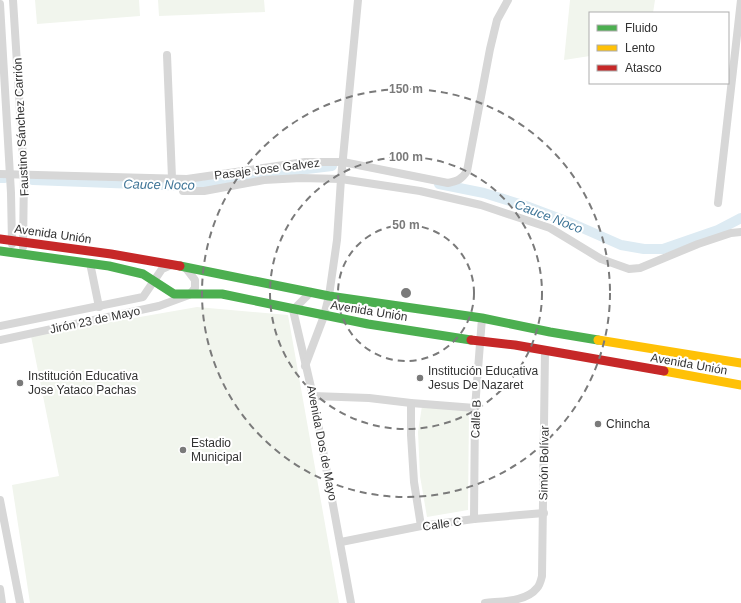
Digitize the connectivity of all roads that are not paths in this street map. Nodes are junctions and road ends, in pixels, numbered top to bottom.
1 (13, 0) edge
2 (358, 0) edge
3 (508, 0) edge
4 (741, 0) edge
5 (0, 4) edge
6 (2, 28) junction
7 (15, 28) junction
8 (168, 55) dead end
9 (343, 162) junction
10 (0, 174) edge
11 (9, 174) junction
12 (24, 175) junction
13 (172, 178) junction
14 (340, 179) junction
15 (183, 191) dead end
16 (718, 203) dead end
17 (741, 232) edge
18 (0, 239) edge
19 (12, 241) junction
20 (24, 242) junction
21 (0, 251) edge
22 (11, 252) junction
23 (22, 253) junction
24 (90, 263) junction
25 (171, 265) junction
26 (185, 267) junction
27 (153, 281) junction
28 (311, 292) junction
29 (189, 295) junction
30 (329, 296) junction
31 (99, 307) junction
32 (293, 310) junction
33 (324, 316) junction
34 (482, 318) junction
35 (0, 326) edge
36 (0, 340) edge
37 (480, 341) junction
38 (545, 351) junction
39 (741, 362) edge
40 (306, 366) junction
41 (741, 385) edge
42 (313, 396) junction
43 (411, 403) junction
44 (476, 408) junction
45 (0, 504) edge
46 (544, 513) junction
47 (474, 519) junction
48 (421, 526) junction
49 (341, 542) junction
50 (0, 589) edge
51 (2, 603) edge
52 (20, 603) edge
53 (351, 603) edge
54 (485, 603) edge

1 - 7 street, Faustino Sánchez Carrión
2 - 9 street
3 - 9 street, Pasaje Jose Galvez
4 - 16 street
5 - 6 street, Faustino Sánchez Carrión
6 - 7 street
6 - 11 street, Faustino Sánchez Carrión
7 - 12 street, Faustino Sánchez Carrión
8 - 13 street
9 - 13 street, Pasaje Jose Galvez
9 - 14 street
10 - 11 street, Pasaje Jose Galvez
11 - 12 street, Pasaje Jose Galvez
11 - 19 street, Faustino Sánchez Carrión
12 - 13 street, Pasaje Jose Galvez
12 - 20 street, Faustino Sánchez Carrión
14 - 15 street
14 - 17 street
14 - 30 street
18 - 19 main road, Avenida Unión
19 - 20 main road, Avenida Unión
19 - 22 street, Faustino Sánchez Carrión
20 - 23 street, Faustino Sánchez Carrión
20 - 25 main road, Avenida Unión
21 - 22 main road, Avenida Unión
22 - 23 main road, Avenida Unión
23 - 24 main road, Avenida Unión
24 - 27 main road, Avenida Unión
24 - 31 street
25 - 26 main road, Avenida Unión
25 - 27 street
26 - 28 main road, Avenida Unión
26 - 29 street
27 - 29 main road, Avenida Unión
27 - 31 street, Jirón 23 de Mayo
28 - 30 main road, Avenida Unión
28 - 32 street
29 - 32 main road, Avenida Unión
29 - 36 street, Jirón 23 de Mayo
30 - 33 street
30 - 34 main road, Avenida Unión
31 - 35 street, Jirón 23 de Mayo
32 - 33 main road, Avenida Unión
32 - 40 street, Avenida Dos de Mayo
33 - 37 main road, Avenida Unión
33 - 40 street
34 - 37 street, Calle B
34 - 39 main road, Avenida Unión
37 - 38 main road, Avenida Unión
37 - 44 street, Calle B
38 - 41 main road, Avenida Unión
38 - 46 street, Simón Bolívar
40 - 42 street, Avenida Dos de Mayo
42 - 43 street
42 - 49 street, Avenida Dos de Mayo
43 - 44 street
43 - 48 street
44 - 47 street, Calle B
45 - 52 street
46 - 47 street, Calle C
46 - 54 street, Simón Bolívar
47 - 48 street, Calle C
48 - 49 street, Calle C
49 - 53 street, Avenida Dos de Mayo
50 - 51 street

